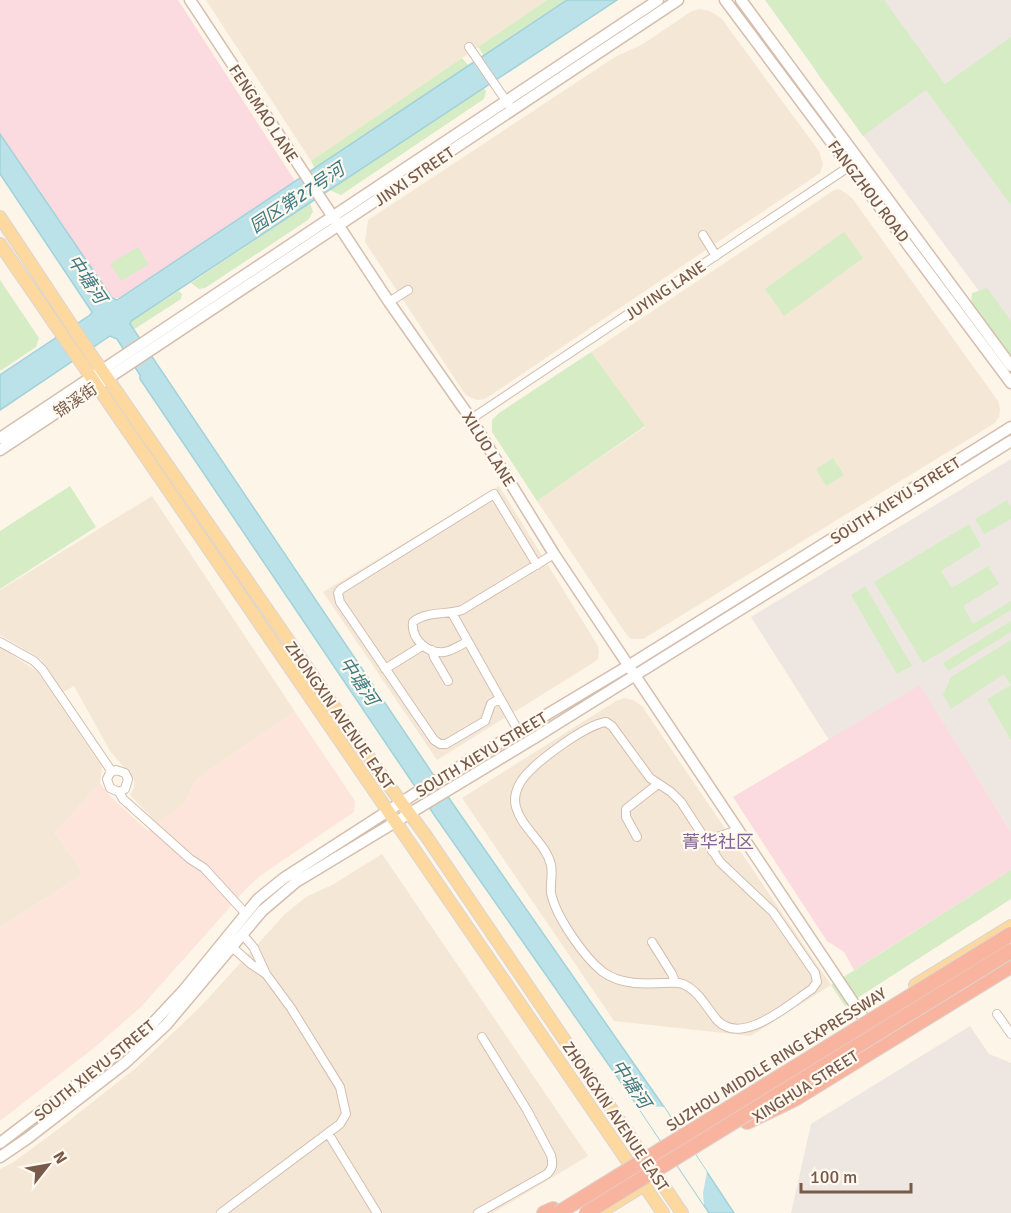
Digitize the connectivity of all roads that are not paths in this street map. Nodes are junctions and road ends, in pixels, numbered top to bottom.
1 (190, 0) edge
2 (658, 0) edge
3 (678, 0) edge
4 (725, 0) edge
5 (741, 0) edge
6 (469, 47) dead end
7 (509, 106) junction
8 (855, 164) junction
9 (0, 217) edge
10 (336, 221) junction
11 (703, 235) dead end
12 (0, 244) edge
13 (716, 256) junction
14 (408, 290) dead end
15 (389, 302) junction
16 (147, 346) joint
17 (1011, 366) edge
18 (105, 374) junction
19 (93, 382) junction
20 (1011, 383) edge
21 (471, 419) junction
22 (1011, 427) edge
23 (0, 438) edge
24 (1011, 441) edge
25 (0, 450) edge
26 (554, 554) junction
27 (537, 565) junction
28 (452, 613) junction
29 (0, 642) edge
30 (467, 642) junction
31 (422, 646) junction
32 (432, 650) junction
33 (385, 669) junction
34 (631, 671) junction
35 (448, 681) dead end
36 (499, 699) junction
37 (519, 732) junction
38 (112, 772) junction
39 (658, 784) junction
40 (119, 792) junction
41 (405, 807) junction
42 (391, 816) junction
43 (738, 830) junction
44 (638, 837) dead end
45 (707, 843) junction
46 (712, 851) junction
47 (246, 914) junction
48 (1011, 926) edge
49 (1011, 934) edge
50 (243, 935) junction
51 (652, 942) dead end
52 (232, 947) junction
53 (1011, 951) edge
54 (1011, 958) edge
55 (1011, 966) edge
56 (266, 974) junction
57 (675, 982) junction
58 (997, 1014) dead end
59 (863, 1017) junction
60 (1011, 1034) edge
61 (482, 1037) dead end
62 (747, 1122) junction
63 (328, 1133) junction
64 (0, 1143) edge
65 (642, 1154) junction
66 (0, 1157) edge
67 (629, 1162) junction
68 (658, 1177) junction
69 (644, 1185) junction
70 (550, 1212) edge
71 (221, 1213) edge
72 (377, 1213) edge
73 (478, 1213) edge
74 (586, 1213) edge
75 (599, 1213) edge
76 (663, 1213) edge
77 (682, 1213) edge

1 - 10 main road, FENGMAO LANE
2 - 7 main road, JINXI STREET
3 - 7 main road, JINXI STREET
4 - 8 main road, FANGZHOU ROAD
5 - 8 main road, FANGZHOU ROAD
6 - 7 street
7 - 10 main road, JINXI STREET
8 - 13 street, JUYING LANE
8 - 17 main road, FANGZHOU ROAD
8 - 20 main road, FANGZHOU ROAD
9 - 18 main road, ZHONGXIN AVENUE EAST
10 - 15 main road, XILUO LANE
10 - 16 main road, JINXI STREET
11 - 13 street
12 - 19 main road, ZHONGXIN AVENUE EAST
13 - 21 street, JUYING LANE
14 - 15 street
15 - 21 main road, XILUO LANE
16 - 18 main road, 锦溪街
18 - 19 main road, 锦溪街
18 - 41 main road, ZHONGXIN AVENUE EAST
19 - 23 main road, 锦溪街
19 - 25 main road, 锦溪街
19 - 42 main road, ZHONGXIN AVENUE EAST
21 - 26 main road, XILUO LANE
22 - 34 main road, SOUTH XIEYU STREET
24 - 34 main road, SOUTH XIEYU STREET
26 - 27 street
26 - 34 main road, XILUO LANE
27 - 28 street
27 - 33 street
28 - 30 street
28 - 31 street
29 - 38 street
30 - 32 street
30 - 36 street
31 - 32 street
31 - 33 street
32 - 35 street
33 - 36 street
34 - 37 main road, SOUTH XIEYU STREET
34 - 41 main road, SOUTH XIEYU STREET
34 - 43 main road, XILUO LANE
36 - 37 street
37 - 41 main road, SOUTH XIEYU STREET
38 - 40 street
38 - 40 street
39 - 44 street
39 - 45 street
39 - 57 street
40 - 47 street
41 - 42 main road, SOUTH XIEYU STREET
41 - 65 main road, ZHONGXIN AVENUE EAST
42 - 47 main road, SOUTH XIEYU STREET
42 - 50 main road, SOUTH XIEYU STREET
42 - 67 main road, ZHONGXIN AVENUE EAST
43 - 45 street
43 - 46 street
43 - 59 main road, XILUO LANE
45 - 46 street
46 - 57 street
47 - 64 main road, SOUTH XIEYU STREET
48 - 59 main road, XINGHUA STREET
49 - 70 highway, SUZHOU MIDDLE RING EXPRESSWAY, bridge
50 - 52 main road, SOUTH XIEYU STREET
50 - 56 street
51 - 57 street
52 - 56 street
52 - 66 main road, SOUTH XIEYU STREET
53 - 74 highway, SUZHOU MIDDLE RING EXPRESSWAY, bridge
54 - 62 main road, XINGHUA STREET
55 - 62 highway
56 - 63 street
58 - 60 street
59 - 65 main road, XINGHUA STREET
61 - 73 street
62 - 68 main road, XINGHUA STREET
63 - 71 street
63 - 72 street
65 - 67 main road, XINGHUA STREET
65 - 68 main road, ZHONGXIN AVENUE EAST
67 - 69 main road, ZHONGXIN AVENUE EAST
67 - 70 main road, XINGHUA STREET
68 - 69 main road, XINGHUA STREET
68 - 77 main road, ZHONGXIN AVENUE EAST
69 - 75 main road, XINGHUA STREET
69 - 76 main road, ZHONGXIN AVENUE EAST

